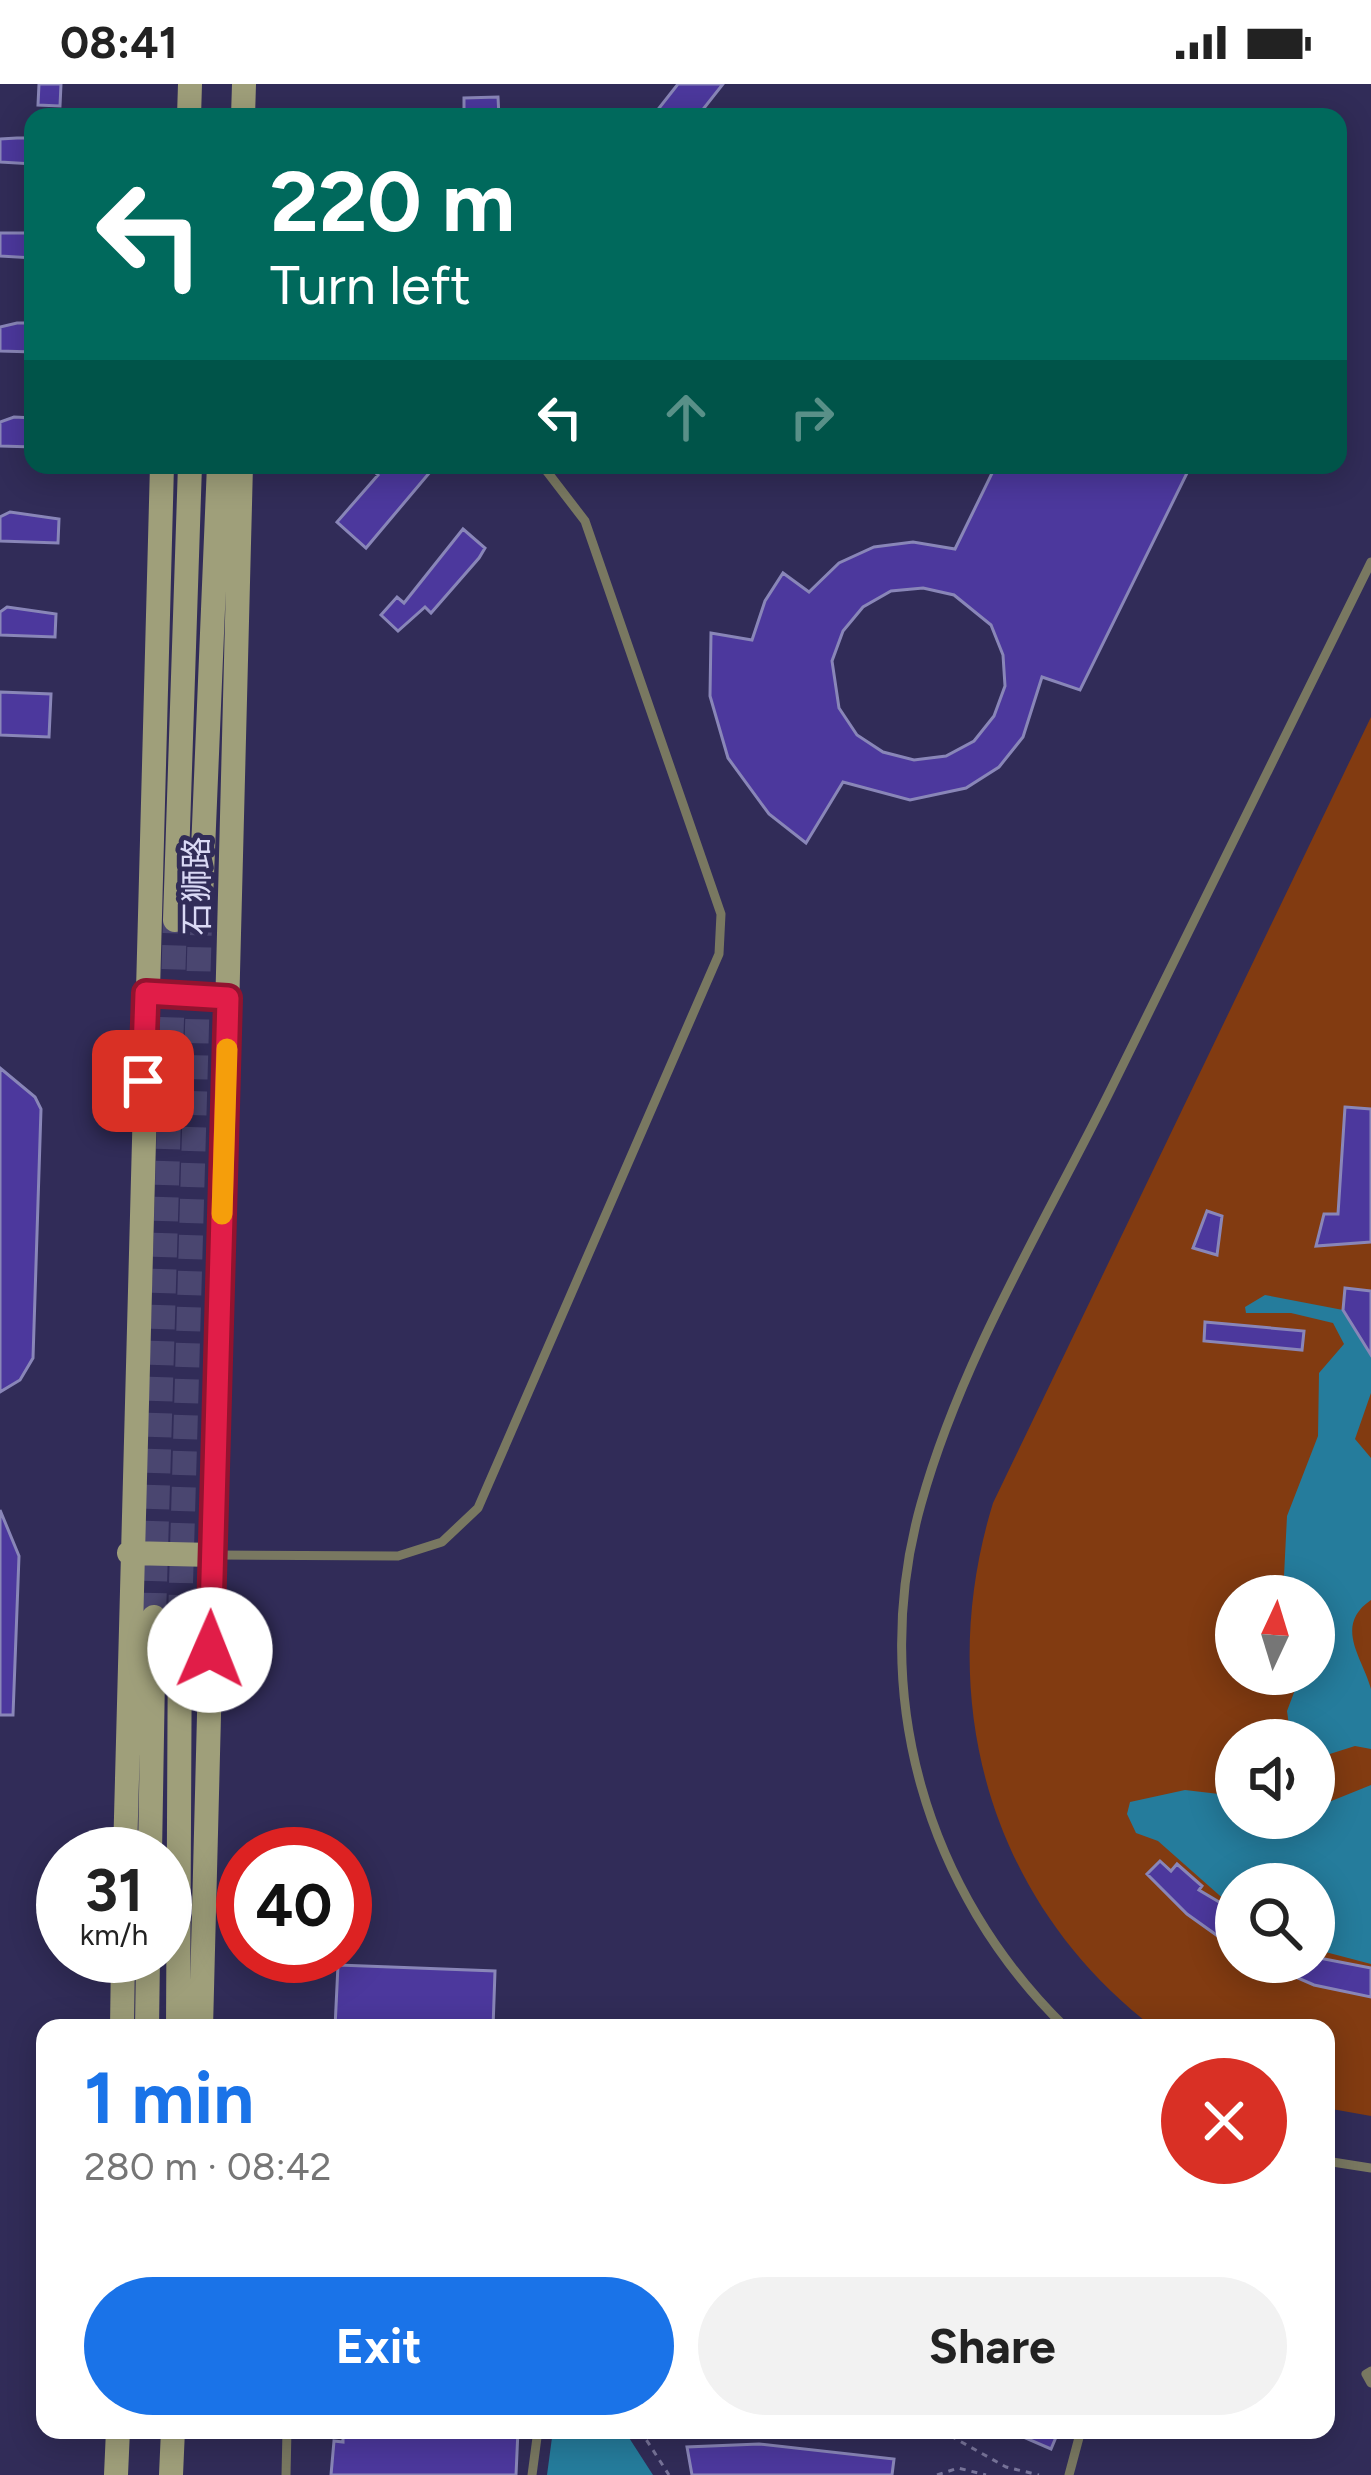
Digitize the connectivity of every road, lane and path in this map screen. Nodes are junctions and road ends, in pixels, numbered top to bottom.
1 (162, 474) edge
2 (190, 474) edge
3 (218, 474) edge
4 (241, 474) edge
5 (549, 474) edge
6 (1371, 562) edge
7 (146, 993) junction
8 (228, 998) junction
9 (129, 1553) junction
10 (212, 1556) junction
11 (125, 1827) edge
12 (152, 1827) edge
13 (173, 1827) edge
14 (123, 1983) edge
15 (148, 1983) edge
16 (177, 1983) edge
17 (122, 2019) edge
18 (147, 2019) edge
19 (178, 2019) edge
20 (201, 2019) edge
21 (1057, 2019) edge
22 (1335, 2162) edge
23 (1371, 2168) edge
24 (1371, 2371) edge
25 (1371, 2383) edge
26 (118, 2439) edge
27 (173, 2439) edge
28 (286, 2439) edge
29 (537, 2439) edge
30 (646, 2439) edge
31 (956, 2439) edge
32 (1079, 2439) edge
33 (116, 2475) edge
34 (171, 2475) edge
35 (286, 2475) edge
36 (532, 2475) edge
37 (669, 2475) edge
38 (937, 2475) edge
39 (986, 2475) edge
40 (1039, 2475) edge
41 (1069, 2475) edge

1 - 7 street, 石狮路
2 - 3 street, 石狮路
4 - 8 street, 石狮路
5 - 10 lane
6 - 21 lane
7 - 8 street
7 - 9 street, 石狮路
8 - 10 street, 石狮路
9 - 10 street
9 - 11 street, 石狮路
10 - 20 street, 石狮路
12 - 13 street
14 - 17 street
15 - 18 street
16 - 19 street
22 - 23 lane
24 - 25 lane
26 - 33 street
27 - 34 street
28 - 35 lane
29 - 36 lane
30 - 37 path
31 - 40 path
32 - 41 lane
38 - 39 path

